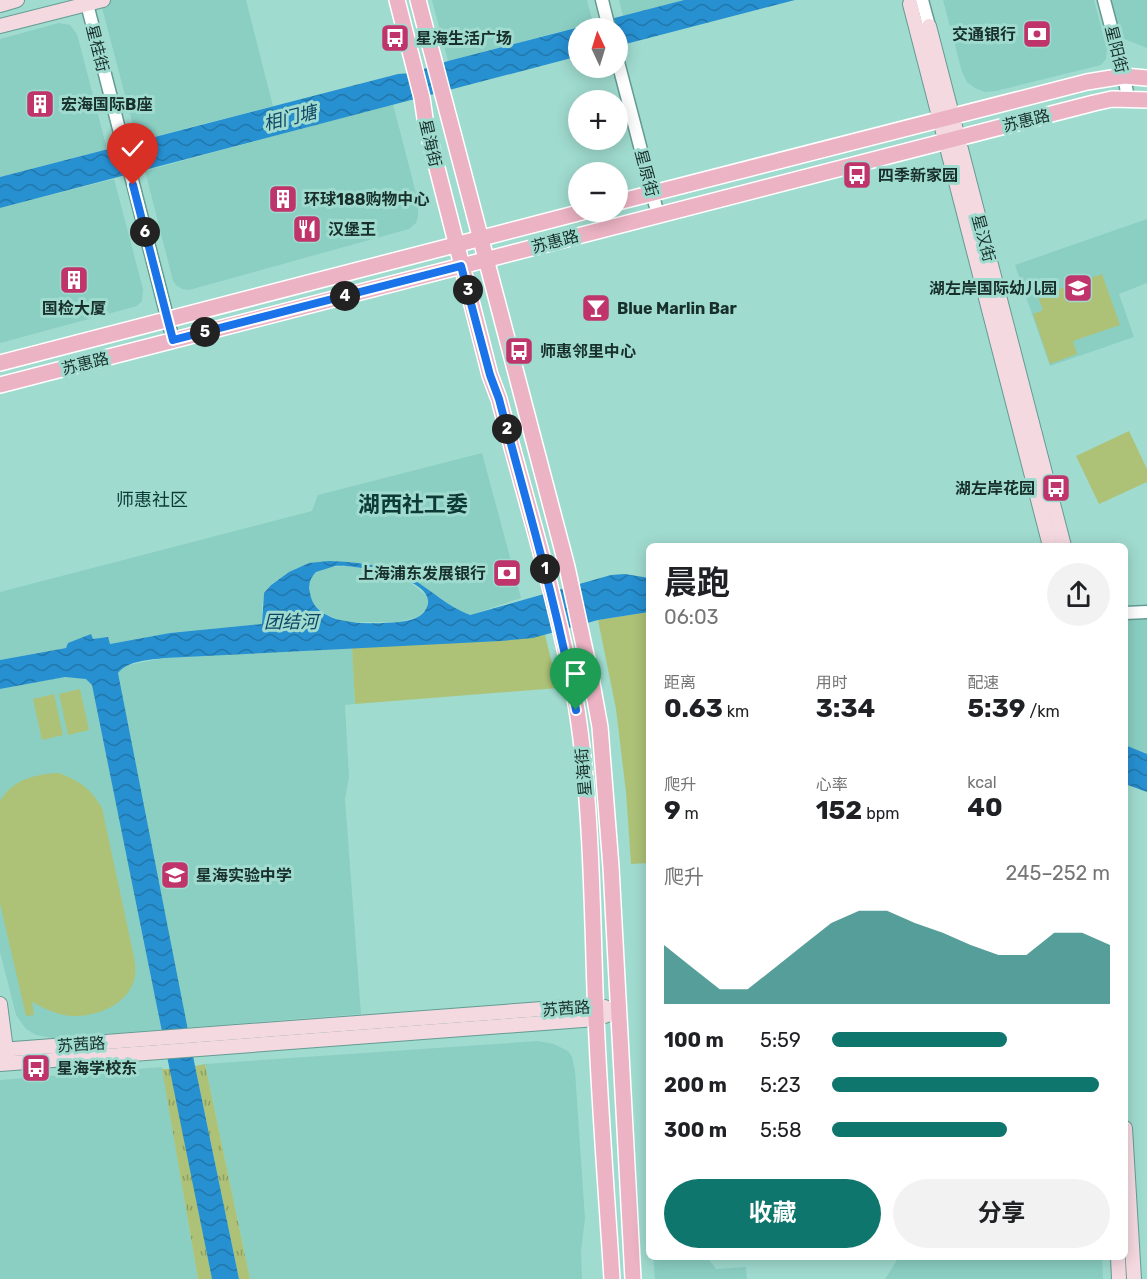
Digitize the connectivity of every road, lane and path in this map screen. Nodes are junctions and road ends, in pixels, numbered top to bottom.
1 (17, 0) edge
2 (103, 0) edge
3 (397, 0) edge
4 (418, 0) edge
5 (602, 0) edge
6 (1104, 0) edge
7 (914, 1) edge
8 (86, 2) edge
9 (0, 5) edge
10 (607, 18) edge
11 (0, 26) edge
12 (929, 27) joint
13 (1124, 76) junction
14 (622, 78) edge
15 (1147, 78) edge
16 (1128, 98) junction
17 (1147, 100) edge
18 (946, 117) junction
19 (952, 139) junction
20 (652, 194) junction
21 (628, 200) edge
22 (568, 215) edge
23 (658, 215) junction
24 (481, 237) junction
25 (456, 243) junction
26 (486, 260) junction
27 (461, 266) junction
28 (168, 320) junction
29 (173, 340) junction
30 (0, 363) edge
31 (0, 385) edge
32 (1049, 543) edge
33 (1063, 543) edge
34 (1147, 612) edge
35 (1128, 613) edge
36 (0, 1004) edge
37 (619, 1011) junction
38 (596, 1012) junction
39 (1, 1058) edge
40 (1128, 1178) edge
41 (1118, 1260) edge
42 (612, 1279) edge
43 (633, 1279) edge
44 (1119, 1279) edge
45 (1134, 1279) edge

1 - 9 main road
2 - 8 main road
3 - 25 main road, 星海街
4 - 24 main road, 星海街
5 - 10 street
6 - 13 street, 星阳街
7 - 12 street, 星汉街
7 - 18 main road, 星汉街
8 - 11 main road
8 - 28 street, 星桂街
12 - 18 main road, 星汉街
13 - 15 main road, 苏惠路
13 - 16 street, 星阳街
13 - 18 main road, 苏惠路
14 - 20 street, 星原街
16 - 17 main road, 苏惠路
16 - 19 main road, 苏惠路
18 - 19 main road, 星汉街
18 - 20 main road, 苏惠路
19 - 23 main road, 苏惠路
19 - 32 main road, 星汉街
19 - 33 main road, 星汉街
20 - 21 main road, 苏惠路
20 - 23 street, 星原街
22 - 24 main road, 苏惠路
23 - 26 main road, 苏惠路
24 - 25 main road, 苏惠路
24 - 26 main road, 星海街
25 - 27 main road, 星海街
25 - 28 main road, 苏惠路
26 - 27 main road, 苏惠路
26 - 37 main road, 星海街
27 - 29 main road, 苏惠路
27 - 38 main road, 星海街
28 - 29 street, 星桂街
28 - 30 main road, 苏惠路
29 - 31 main road, 苏惠路
34 - 35 street
36 - 39 main road
37 - 38 main road, 苏茜路
37 - 43 main road, 星海街
38 - 39 main road, 苏茜路
38 - 42 main road, 星海街
40 - 45 main road
41 - 44 main road

